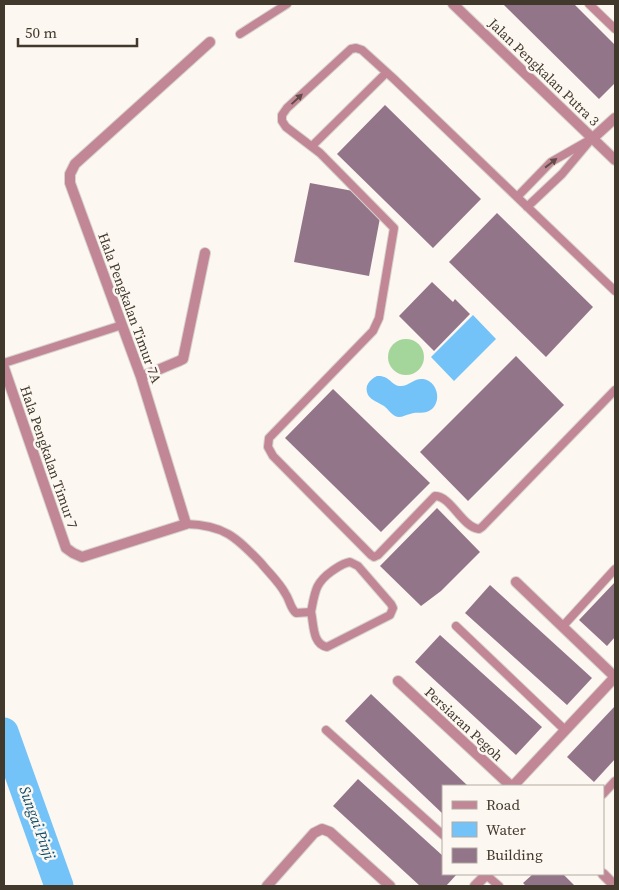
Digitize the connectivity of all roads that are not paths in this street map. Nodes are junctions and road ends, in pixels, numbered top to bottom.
1 (287, 4) edge
2 (453, 4) edge
3 (589, 4) edge
4 (615, 29) edge
5 (240, 34) dead end
6 (210, 42) dead end
7 (386, 73) junction
8 (615, 118) edge
9 (592, 138) junction
10 (312, 146) junction
11 (615, 160) edge
12 (517, 197) junction
13 (527, 207) junction
14 (205, 253) dead end
15 (615, 291) edge
16 (122, 325) junction
17 (4, 363) edge
18 (4, 368) edge
19 (141, 377) junction
20 (615, 390) edge
21 (186, 524) junction
22 (615, 569) edge
23 (516, 582) dead end
24 (312, 612) junction
25 (456, 626) dead end
26 (563, 626) junction
27 (615, 677) edge
28 (398, 681) dead end
29 (326, 730) dead end
30 (566, 730) junction
31 (615, 781) edge
32 (511, 785) edge
33 (513, 785) edge
34 (604, 793) edge
35 (442, 834) edge
36 (485, 875) edge
37 (487, 875) edge
38 (604, 875) edge
39 (266, 886) edge
40 (390, 886) edge
41 (475, 886) edge
42 (499, 886) edge
43 (615, 886) edge

1 - 5 lane
2 - 9 street, Jalan Pengkalan Putra 3
3 - 4 lane
6 - 16 street, Hala Pengkalan Timur 7A
7 - 10 lane
10 -> 7 lane
7 - 12 lane
8 - 9 street
9 - 11 street, Jalan Pengkalan Putra 3
12 -> 9 lane
9 - 13 lane
10 - 20 lane
12 - 13 lane
13 - 15 lane
14 - 19 street
16 - 17 lane
16 - 19 street, Hala Pengkalan Timur 7A
18 - 21 street, Hala Pengkalan Timur 7
19 - 21 street, Hala Pengkalan Timur 7A
21 - 24 lane
22 - 26 lane
23 - 26 street
24 - 24 lane
25 - 30 lane
26 - 27 street
27 - 30 street
28 - 32 street, Persiaran Pegoh
29 - 35 lane
30 - 33 street
31 - 34 lane
36 - 41 street
37 - 42 lane
38 - 43 street
39 - 40 street

